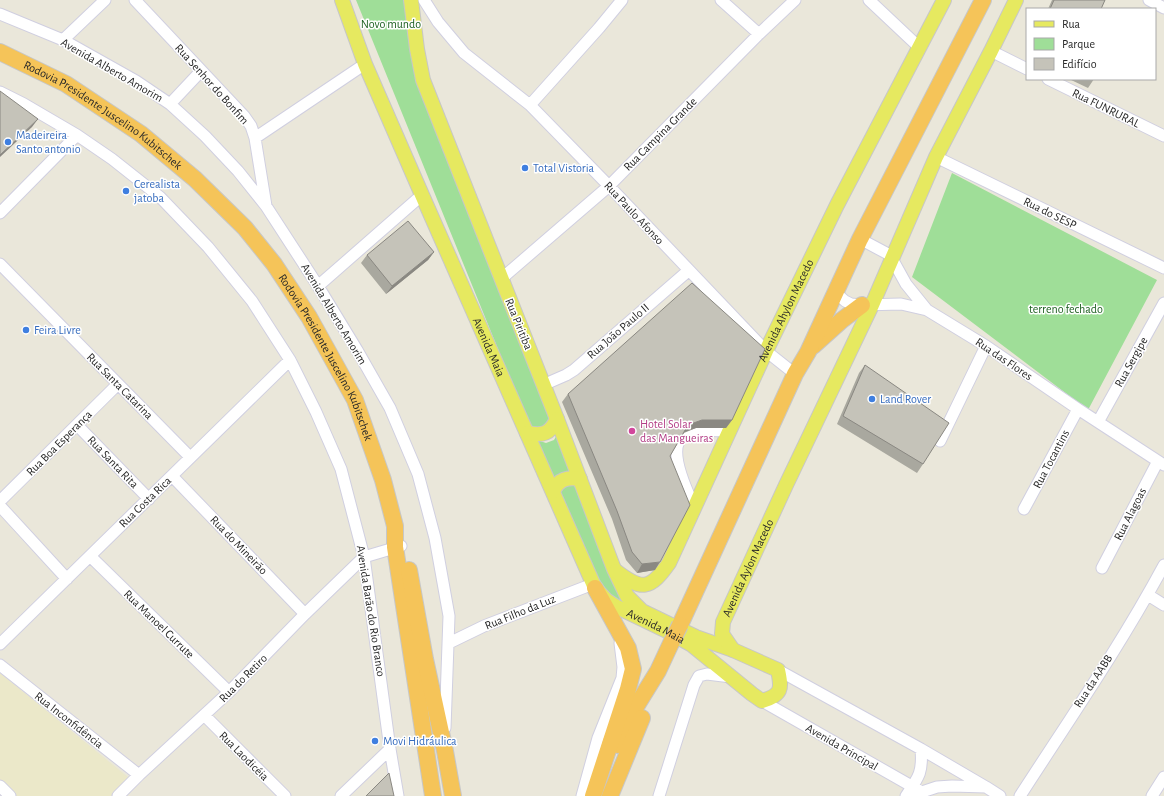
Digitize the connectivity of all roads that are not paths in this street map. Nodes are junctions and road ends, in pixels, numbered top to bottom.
1 (105, 0) edge
2 (135, 0) edge
3 (342, 0) edge
4 (411, 0) edge
5 (424, 0) edge
6 (622, 0) edge
7 (720, 0) edge
8 (795, 0) edge
9 (868, 0) edge
10 (944, 0) edge
11 (982, 0) edge
12 (1016, 0) edge
13 (1149, 0) edge
14 (1164, 8) edge
15 (0, 14) edge
16 (759, 34) junction
17 (63, 40) junction
18 (920, 48) junction
19 (991, 51) junction
20 (0, 52) edge
21 (365, 64) junction
22 (1026, 68) edge
23 (201, 71) junction
24 (1050, 80) edge
25 (0, 92) edge
26 (170, 104) junction
27 (530, 105) junction
28 (76, 135) junction
29 (1164, 136) edge
30 (255, 138) junction
31 (936, 157) junction
32 (609, 186) junction
33 (422, 195) junction
34 (266, 206) junction
35 (0, 213) edge
36 (860, 238) junction
37 (892, 258) junction
38 (0, 264) edge
39 (1164, 268) edge
40 (688, 271) junction
41 (501, 279) junction
42 (318, 286) junction
43 (835, 292) junction
44 (1164, 303) edge
45 (867, 305) junction
46 (927, 310) junction
47 (986, 346) junction
48 (766, 350) junction
49 (808, 352) junction
50 (290, 360) junction
51 (795, 374) junction
52 (118, 384) junction
53 (544, 385) junction
54 (1078, 409) junction
55 (557, 419) junction
56 (1098, 422) junction
57 (77, 425) junction
58 (729, 431) junction
59 (527, 433) junction
60 (940, 441) edge
61 (190, 457) junction
62 (1161, 463) edge
63 (172, 476) junction
64 (580, 479) junction
65 (552, 491) junction
66 (148, 499) junction
67 (0, 501) edge
68 (0, 506) edge
69 (694, 506) junction
70 (1024, 509) dead end
71 (399, 546) junction
72 (90, 556) junction
73 (364, 557) junction
74 (1164, 565) edge
75 (1102, 568) dead end
76 (614, 569) junction
77 (67, 579) junction
78 (594, 586) junction
79 (1148, 595) junction
80 (1164, 605) edge
81 (305, 614) junction
82 (615, 623) junction
83 (674, 624) junction
84 (449, 643) junction
85 (0, 644) edge
86 (733, 650) junction
87 (0, 665) edge
88 (778, 670) junction
89 (658, 671) junction
90 (731, 677) junction
91 (229, 692) junction
92 (762, 700) junction
93 (204, 715) junction
94 (921, 748) junction
95 (390, 750) junction
96 (445, 751) junction
97 (139, 775) junction
98 (1164, 777) edge
99 (0, 786) edge
100 (986, 787) junction
101 (914, 793) edge
102 (10, 796) edge
103 (118, 796) edge
104 (285, 796) edge
105 (341, 796) edge
106 (398, 796) edge
107 (433, 796) edge
108 (453, 796) edge
109 (582, 796) edge
110 (594, 796) edge
111 (610, 796) edge
112 (659, 796) edge
113 (1000, 796) edge
114 (1020, 796) edge
115 (1152, 796) edge

1 - 17 street
2 - 23 street, Rua Senhor do Bonfim
3 - 21 main road, Avenida Maia
4 - 41 main road, Rua Piritiba
5 - 27 street, Rua Paulo Afonso
6 - 27 street
7 - 16 street
8 - 16 street, Rua Campina Grande
9 - 18 street
10 - 18 main road, Avenida Ahylon Macedo
11 - 36 highway
12 - 19 main road, Avenida Aylon Macedo
13 - 14 street
15 - 17 street, Avenida Alberto Amorim
16 - 32 street, Rua Campina Grande
17 - 26 street, Avenida Alberto Amorim
18 - 48 main road, Avenida Ahylon Macedo
19 - 22 street
19 - 31 main road, Avenida Aylon Macedo
20 - 71 highway, Rodovia Presidente Juscelino Kubitschek
21 - 30 street
21 - 33 main road, Avenida Maia
23 - 26 street
23 - 30 street, Rua Senhor do Bonfim
24 - 29 street, Rua FUNRURAL
25 - 28 street, Avenida Barão do Rio Branco
26 - 34 street, Avenida Alberto Amorim
27 - 32 street, Rua Paulo Afonso
28 - 35 street
28 - 50 street, Avenida Barão do Rio Branco
30 - 34 street, Rua Senhor do Bonfim
31 - 37 main road, Avenida Aylon Macedo
31 - 39 street, Rua do SESP
32 - 40 street, Rua Paulo Afonso
32 - 41 street, Rua Campina Grande
33 - 42 street
33 - 59 main road, Avenida Maia
34 - 42 street, Avenida Alberto Amorim
36 - 37 street, Rua das Flores
36 - 43 highway
37 - 45 main road, Avenida Aylon Macedo
37 - 46 street, Rua das Flores
38 - 52 street, Rua Santa Catarina
40 - 48 street, Rua Paulo Afonso
40 - 53 street, Rua João Paulo II
41 - 53 main road, Rua Piritiba
42 - 84 street, Avenida Alberto Amorim
43 - 45 street
43 - 49 highway
44 - 56 street, Rua Sergipe
45 - 46 street
45 - 49 highway
45 - 86 main road, Avenida Aylon Macedo
46 - 47 street, Rua das Flores
47 - 54 street, Rua das Flores
47 - 60 street
48 - 51 street, Rua Paulo Afonso
48 - 58 main road, Avenida Ahylon Macedo
49 - 51 highway
50 - 61 street, Rua Costa Rica
50 - 73 street, Avenida Barão do Rio Branco
51 - 83 highway
52 - 57 street, Rua Boa Esperança
52 - 61 street, Rua Santa Catarina
53 - 55 main road, Rua Piritiba
54 - 56 street, Rua das Flores
54 - 70 street, Rua Tocantins
55 - 59 main road
55 - 64 main road, Rua Piritiba
56 - 62 street, Rua das Flores
57 - 66 street, Rua Santa Rita
57 - 67 street, Rua Boa Esperança
58 - 69 main road, Avenida Ahylon Macedo
58 - 69 street
59 - 65 main road, Avenida Maia
61 - 63 street, Rua Costa Rica
62 - 75 street, Rua Alagoas
63 - 66 street, Rua Costa Rica
63 - 81 street, Rua do Mineirão
64 - 65 main road
64 - 76 main road, Rua Piritiba
65 - 78 main road, Avenida Maia
66 - 72 street, Rua Costa Rica
68 - 77 street
69 - 76 main road, Avenida Ahylon Macedo
71 - 73 street
71 - 96 highway
71 - 107 highway
72 - 77 street, Rua Costa Rica
72 - 91 street, Rua Manoel Currute
73 - 81 street, Rua do Retiro
73 - 95 street, Avenida Barão do Rio Branco
74 - 79 street, Rua da AABB
76 - 83 main road, Rua Piritiba
77 - 85 street, Rua Costa Rica
78 - 82 highway
78 - 84 street, Rua Filho da Luz
78 - 90 main road, Avenida Maia
79 - 80 street
79 - 114 street, Rua da AABB
81 - 91 street, Rua do Retiro
82 - 109 street
82 - 110 highway
83 - 86 main road, Rua Piritiba
83 - 89 highway, bridge
84 - 96 street, Avenida Alberto Amorim
86 - 88 main road, Rua Piritiba
87 - 97 street, Rua Inconfidência
88 - 92 main road
88 - 94 street
89 - 110 highway
89 - 111 highway
90 - 92 main road, Avenida Maia
90 - 112 street
91 - 93 street, Rua do Retiro
92 - 101 street, Avenida Principal
93 - 97 street, Rua do Retiro
93 - 104 street, Rua Laodicéia
94 - 100 street
94 - 101 street
95 - 105 street
95 - 106 street, Avenida Barão do Rio Branco
96 - 108 highway
97 - 103 street, Rua do Retiro
98 - 115 street
99 - 102 street
100 - 101 street
100 - 113 street

